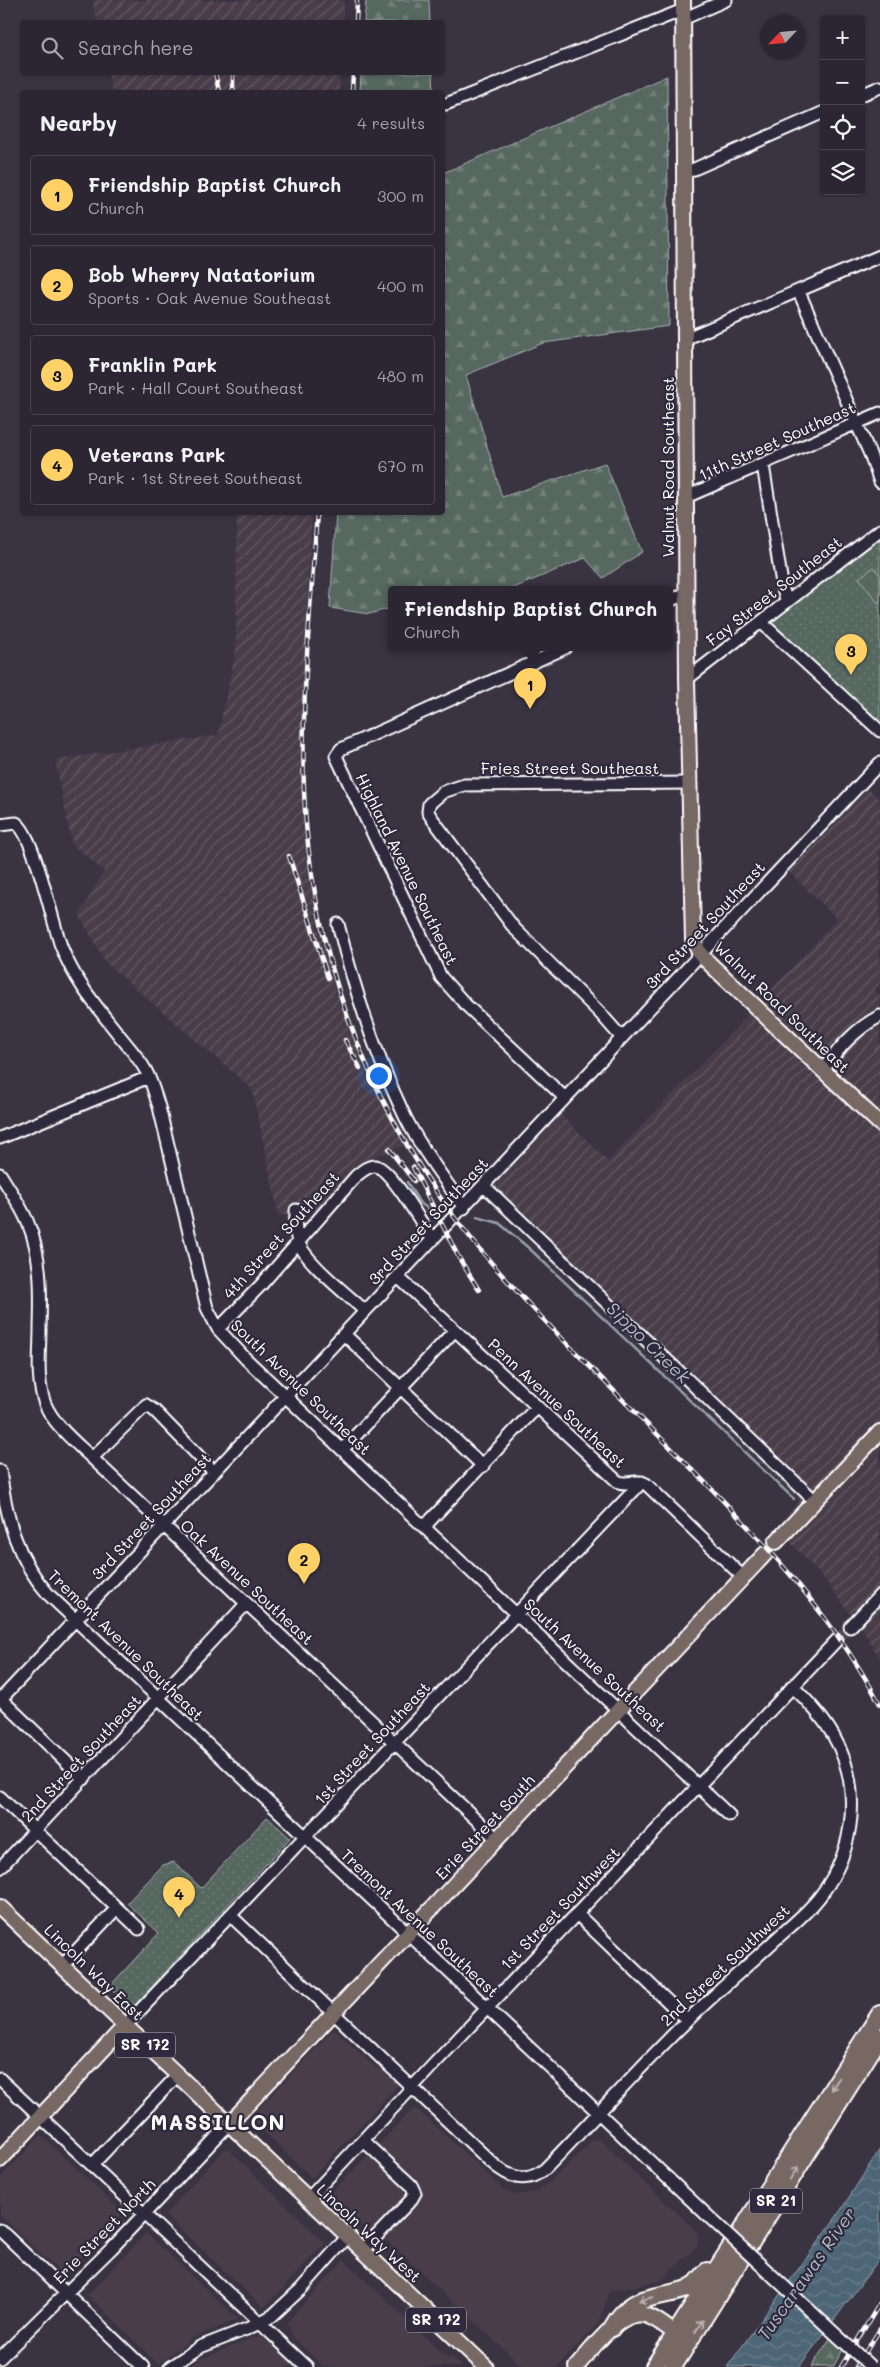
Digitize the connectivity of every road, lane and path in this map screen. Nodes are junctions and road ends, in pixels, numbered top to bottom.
1 (726, 0) edge
2 (683, 10) edge
3 (880, 87) edge
4 (865, 93) edge
5 (446, 104) dead end
6 (820, 114) edge
7 (685, 172) junction
8 (880, 256) edge
9 (799, 292) junction
10 (685, 339) junction
11 (880, 413) edge
12 (857, 424) junction
13 (763, 465) junction
14 (880, 482) edge
15 (686, 497) junction
16 (880, 530) edge
17 (686, 593) junction
18 (673, 599) edge
19 (787, 602) junction
20 (760, 622) junction
21 (558, 651) edge
22 (687, 678) junction
23 (880, 731) edge
24 (880, 763) edge
25 (690, 783) junction
26 (0, 825) edge
27 (338, 924) dead end
28 (700, 954) junction
29 (880, 1016) edge
30 (622, 1038) junction
31 (823, 1070) junction
32 (149, 1077) junction
33 (565, 1098) junction
34 (880, 1124) edge
35 (0, 1138) edge
36 (0, 1174) edge
37 (484, 1186) junction
38 (464, 1208) junction
39 (296, 1210) dead end
40 (433, 1240) junction
41 (298, 1243) junction
42 (398, 1277) junction
43 (366, 1311) junction
44 (218, 1329) junction
45 (455, 1330) junction
46 (344, 1334) junction
47 (400, 1388) junction
48 (286, 1396) junction
49 (537, 1407) junction
50 (880, 1432) edge
51 (342, 1450) junction
52 (92, 1458) junction
53 (483, 1466) junction
54 (0, 1470) edge
55 (214, 1472) junction
56 (642, 1482) junction
57 (815, 1501) junction
58 (164, 1526) junction
59 (424, 1527) junction
60 (776, 1542) dead end
61 (765, 1554) dead end
62 (743, 1577) junction
63 (880, 1595) edge
64 (246, 1604) junction
65 (516, 1614) junction
66 (75, 1620) junction
67 (850, 1627) tunnel mouth
68 (837, 1640) tunnel mouth
69 (792, 1686) junction
70 (158, 1699) junction
71 (0, 1700) edge
72 (619, 1710) junction
73 (394, 1743) junction
74 (84, 1779) junction
75 (699, 1786) junction
76 (0, 1797) edge
77 (730, 1815) dead end
78 (35, 1830) junction
79 (304, 1837) junction
80 (497, 1840) junction
81 (0, 1868) edge
82 (0, 1907) edge
83 (117, 1908) junction
84 (577, 1914) junction
85 (230, 1915) junction
86 (139, 1929) dead end
87 (407, 1934) junction
88 (62, 1966) junction
89 (487, 2008) junction
90 (334, 2012) junction
91 (880, 2014) edge
92 (687, 2020) junction
93 (126, 2026) junction
94 (880, 2037) edge
95 (177, 2076) junction
96 (0, 2080) edge
97 (412, 2087) junction
98 (598, 2114) junction
99 (40, 2118) junction
100 (228, 2124) junction
101 (363, 2140) junction
102 (0, 2160) edge
103 (92, 2166) junction
104 (308, 2199) junction
105 (144, 2215) junction
106 (748, 2218) junction
107 (0, 2230) edge
108 (348, 2236) junction
109 (362, 2250) junction
110 (67, 2294) junction
111 (260, 2323) junction
112 (612, 2328) junction
113 (681, 2339) junction
114 (0, 2358) edge
115 (143, 2367) edge
116 (170, 2367) edge
117 (307, 2367) edge
118 (486, 2367) edge
119 (576, 2367) edge
120 (654, 2367) edge
121 (673, 2367) edge
122 (871, 2367) edge

1 - 2 street
2 - 5 street
2 - 7 main road, Walnut Road Southeast
3 - 4 street
6 - 7 street
7 - 10 main road, Walnut Road Southeast
8 - 9 street
9 - 10 street
9 - 12 street
10 - 15 main road, Walnut Road Southeast
11 - 12 street, 11th Street Southeast
12 - 13 street, 11th Street Southeast
12 - 14 street
13 - 15 street, 11th Street Southeast
13 - 19 street
15 - 17 main road, Walnut Road Southeast
16 - 19 street, Fay Street Southeast
17 - 18 street
17 - 22 main road, Walnut Road Southeast
19 - 20 street, Fay Street Southeast
20 - 22 street, Fay Street Southeast
20 - 23 street
21 - 33 street, Highland Avenue Southeast
22 - 25 main road, Walnut Road Southeast
24 - 28 street, 3rd Street Southeast
25 - 28 main road, Walnut Road Southeast
25 - 30 street, Fries Street Southeast
26 - 32 street, South Avenue Southeast
27 - 38 street
28 - 30 street, 3rd Street Southeast
28 - 31 main road, Walnut Road Southeast
29 - 31 street
30 - 33 street, 3rd Street Southeast
31 - 34 main road, Walnut Road Southeast
32 - 35 street
32 - 44 street, South Avenue Southeast
33 - 37 street, 3rd Street Southeast
36 - 52 street, Oak Avenue Southeast
37 - 38 street, 3rd Street Southeast
37 - 57 street
38 - 40 street, 3rd Street Southeast
39 - 41 street
40 - 41 street, 4th Street Southeast
40 - 42 street, 3rd Street Southeast
41 - 43 street
41 - 44 street, 4th Street Southeast
42 - 43 street, 3rd Street Southeast
42 - 45 street, Penn Avenue Southeast
43 - 46 street, 3rd Street Southeast
44 - 48 street, South Avenue Southeast
45 - 47 street
45 - 49 street, Penn Avenue Southeast
46 - 47 street
46 - 48 street, 3rd Street Southeast
47 - 51 street
47 - 53 street
48 - 51 street, South Avenue Southeast
48 - 55 street, 3rd Street Southeast
49 - 53 street
49 - 56 street, Penn Avenue Southeast
50 - 57 main road
51 - 59 street, South Avenue Southeast
52 - 55 street
52 - 58 street, Oak Avenue Southeast
53 - 59 street
54 - 66 street, Tremont Avenue Southeast
55 - 58 street, 3rd Street Southeast
56 - 62 street
56 - 65 street, 1st Street Southeast
57 - 60 main road
58 - 64 street, Oak Avenue Southeast
58 - 66 street, 3rd Street Southeast
59 - 65 street, South Avenue Southeast
61 - 62 main road, Erie Street South
62 - 72 main road, Erie Street South
63 - 67 street
64 - 70 street, 2nd Street Southeast
64 - 73 street, Oak Avenue Southeast
65 - 72 street, South Avenue Southeast
65 - 73 street, 1st Street Southeast
66 - 70 street, Tremont Avenue Southeast
66 - 71 street, 3rd Street Southeast
68 - 69 street, 1st Street Southwest
69 - 75 street, 1st Street Southwest
69 - 92 street, 2nd Street Southwest
70 - 74 street, 2nd Street Southeast
70 - 79 street, Tremont Avenue Southeast
71 - 74 street
72 - 75 street, South Avenue Southeast
72 - 80 main road, Erie Street South
73 - 79 street, 1st Street Southeast
73 - 80 street, Oak Avenue Southeast
74 - 78 street, 2nd Street Southeast
75 - 77 street, South Avenue Southeast
75 - 84 street, 1st Street Southwest
76 - 78 street
78 - 81 street, 2nd Street Southeast
78 - 83 street
79 - 85 street, 1st Street Southeast
79 - 87 street, Tremont Avenue Southeast
80 - 87 main road, Erie Street South
82 - 88 main road, Lincoln Way East / SR 172
83 - 86 street
83 - 88 street
84 - 89 street, 1st Street Southwest
84 - 92 street
85 - 90 street, 2nd Street Southwest
85 - 93 street, 1st Street Southeast
87 - 89 street, Tremont Avenue Southeast
87 - 90 main road, Erie Street South
88 - 93 main road, Lincoln Way East / SR 172
89 - 97 street, 1st Street Southwest
89 - 98 street, Tremont Avenue Southeast
90 - 97 street, 2nd Street Southwest
90 - 100 main road, Erie Street South
91 -> 106 highway, SR 21
92 - 98 street, 2nd Street Southwest
93 - 95 main road, Lincoln Way East / SR 172
93 - 99 main road
113 -> 94 highway, SR 21
95 - 100 main road, Lincoln Way East / SR 172
95 - 103 street
96 - 99 street
97 - 98 street, 2nd Street Southwest
97 - 101 street, 1st Street Southwest
98 - 122 street, Tremont Avenue Southeast, bridge
99 - 102 main road
99 - 103 street
100 - 104 main road, Lincoln Way West / SR 172
100 - 105 street, Erie Street North
101 - 104 street, 1st Street Southwest
101 - 109 street
103 - 105 street
104 - 108 main road, Lincoln Way West / SR 172
105 - 110 street, Erie Street North
105 - 111 street
106 -> 112 highway
106 - 113 highway, SR 21
107 - 110 street
108 - 109 main road, Lincoln Way West / SR 172
108 - 111 street
109 - 118 main road, Lincoln Way West / SR 172
110 - 114 street, Erie Street North
110 - 115 street
111 - 116 street
111 - 117 street
112 - 113 main road
112 - 119 main road
113 - 120 highway, SR 21
113 - 121 highway, SR 21

